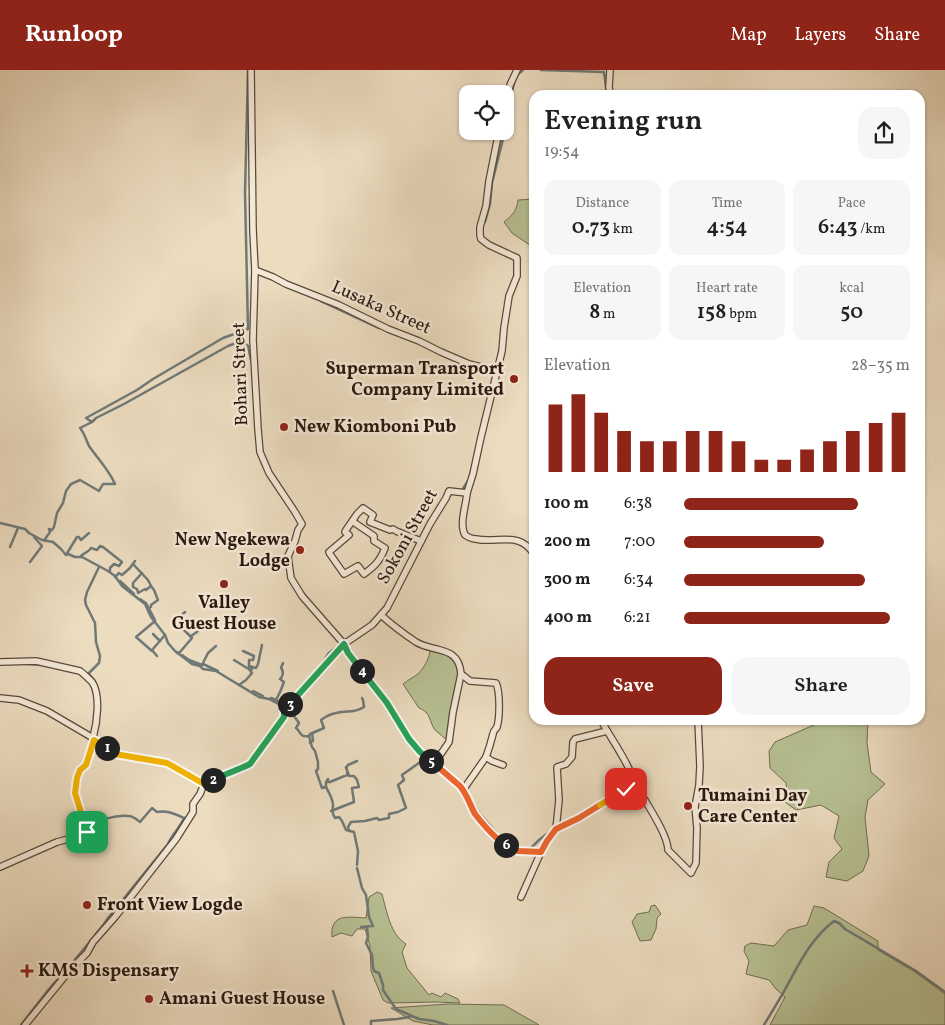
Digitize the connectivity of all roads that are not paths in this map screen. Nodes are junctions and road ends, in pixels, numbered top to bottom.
1 (251, 70) edge
2 (517, 70) edge
3 (610, 70) edge
4 (510, 85) edge
5 (610, 90) edge
6 (497, 140) edge
7 (255, 270) junction
8 (497, 371) junction
9 (467, 493) junction
10 (352, 521) junction
11 (421, 541) junction
12 (529, 546) edge
13 (381, 616) junction
14 (344, 644) junction
15 (0, 662) edge
16 (461, 674) junction
17 (0, 698) edge
18 (604, 725) edge
19 (698, 725) edge
20 (607, 730) junction
21 (93, 739) junction
22 (486, 757) junction
23 (434, 764) junction
24 (504, 765) dead end
25 (634, 783) junction
26 (204, 784) junction
27 (464, 790) junction
28 (556, 829) junction
29 (541, 852) junction
30 (0, 866) edge
31 (521, 897) dead end
32 (25, 1025) edge

1 - 7 street, Bohari Street
2 - 4 street
3 - 5 street
6 - 8 street, Sokoni Street
7 - 8 street, Lusaka Street
7 - 14 street, Bohari Street
8 - 9 street, Sokoni Street
9 - 11 street, Sokoni Street
9 - 12 street
10 - 10 street
10 - 11 street
11 - 13 street, Sokoni Street
13 - 14 street, Sokoni Street
13 - 16 street
14 - 23 street
14 - 26 street, Sokoni Street
15 - 21 street
16 - 22 street
16 - 23 street
17 - 21 street
18 - 20 street
19 - 25 street
20 - 25 street
20 - 28 street
21 - 26 street
21 - 30 street
22 - 24 street
22 - 27 street
23 - 27 street
25 - 28 street
26 - 32 street
27 - 29 street
28 - 29 street
29 - 31 street

